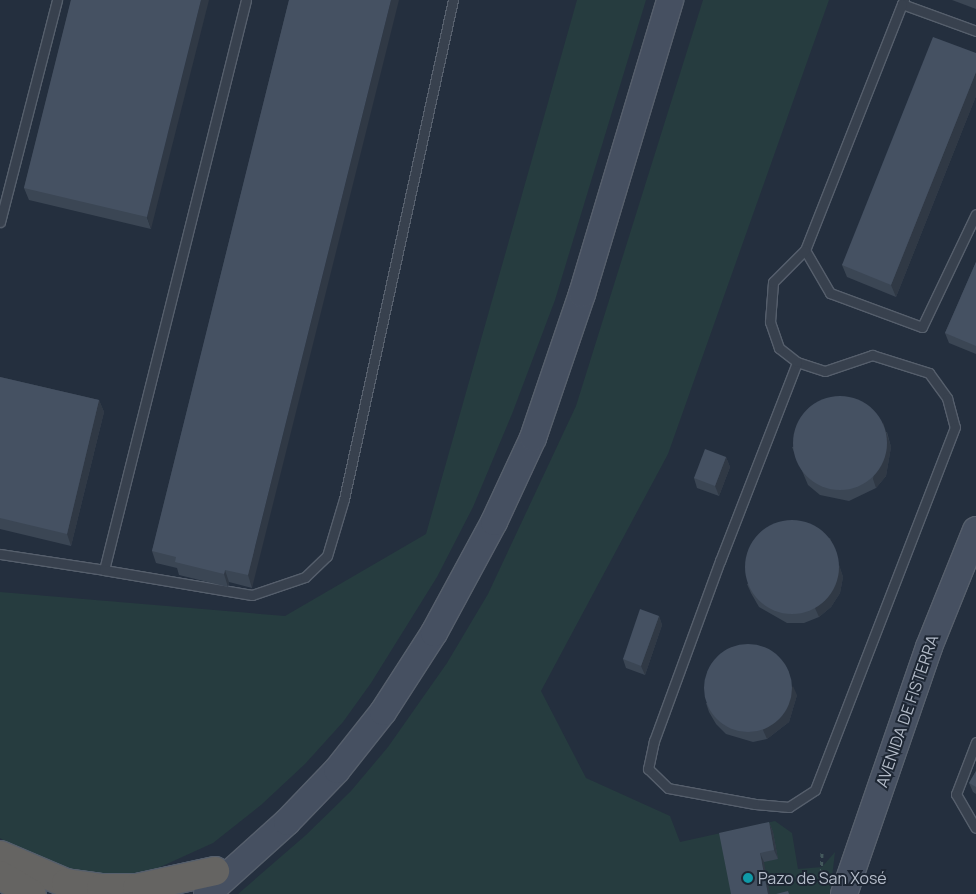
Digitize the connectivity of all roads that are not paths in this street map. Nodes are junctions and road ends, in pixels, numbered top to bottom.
1 (57, 0) edge
2 (246, 0) edge
3 (453, 0) edge
4 (670, 0) edge
5 (903, 2) edge
6 (976, 31) edge
7 (976, 214) edge
8 (0, 222) edge
9 (805, 250) junction
10 (797, 362) junction
11 (976, 530) edge
12 (0, 554) edge
13 (104, 570) junction
14 (976, 742) edge
15 (976, 828) edge
16 (0, 855) edge
17 (0, 876) edge
18 (211, 883) edge
19 (832, 890) edge
20 (32, 894) edge
21 (166, 894) edge

1 - 8 lane
2 - 13 lane
3 - 13 lane
4 - 18 main road
5 - 6 lane
5 - 9 lane
7 - 9 lane
9 - 10 lane
10 - 10 lane
11 - 19 main road, AVENIDA DE FISTERRA
12 - 13 lane
14 - 15 lane
16 - 18 highway
17 - 20 highway
18 - 21 main road

